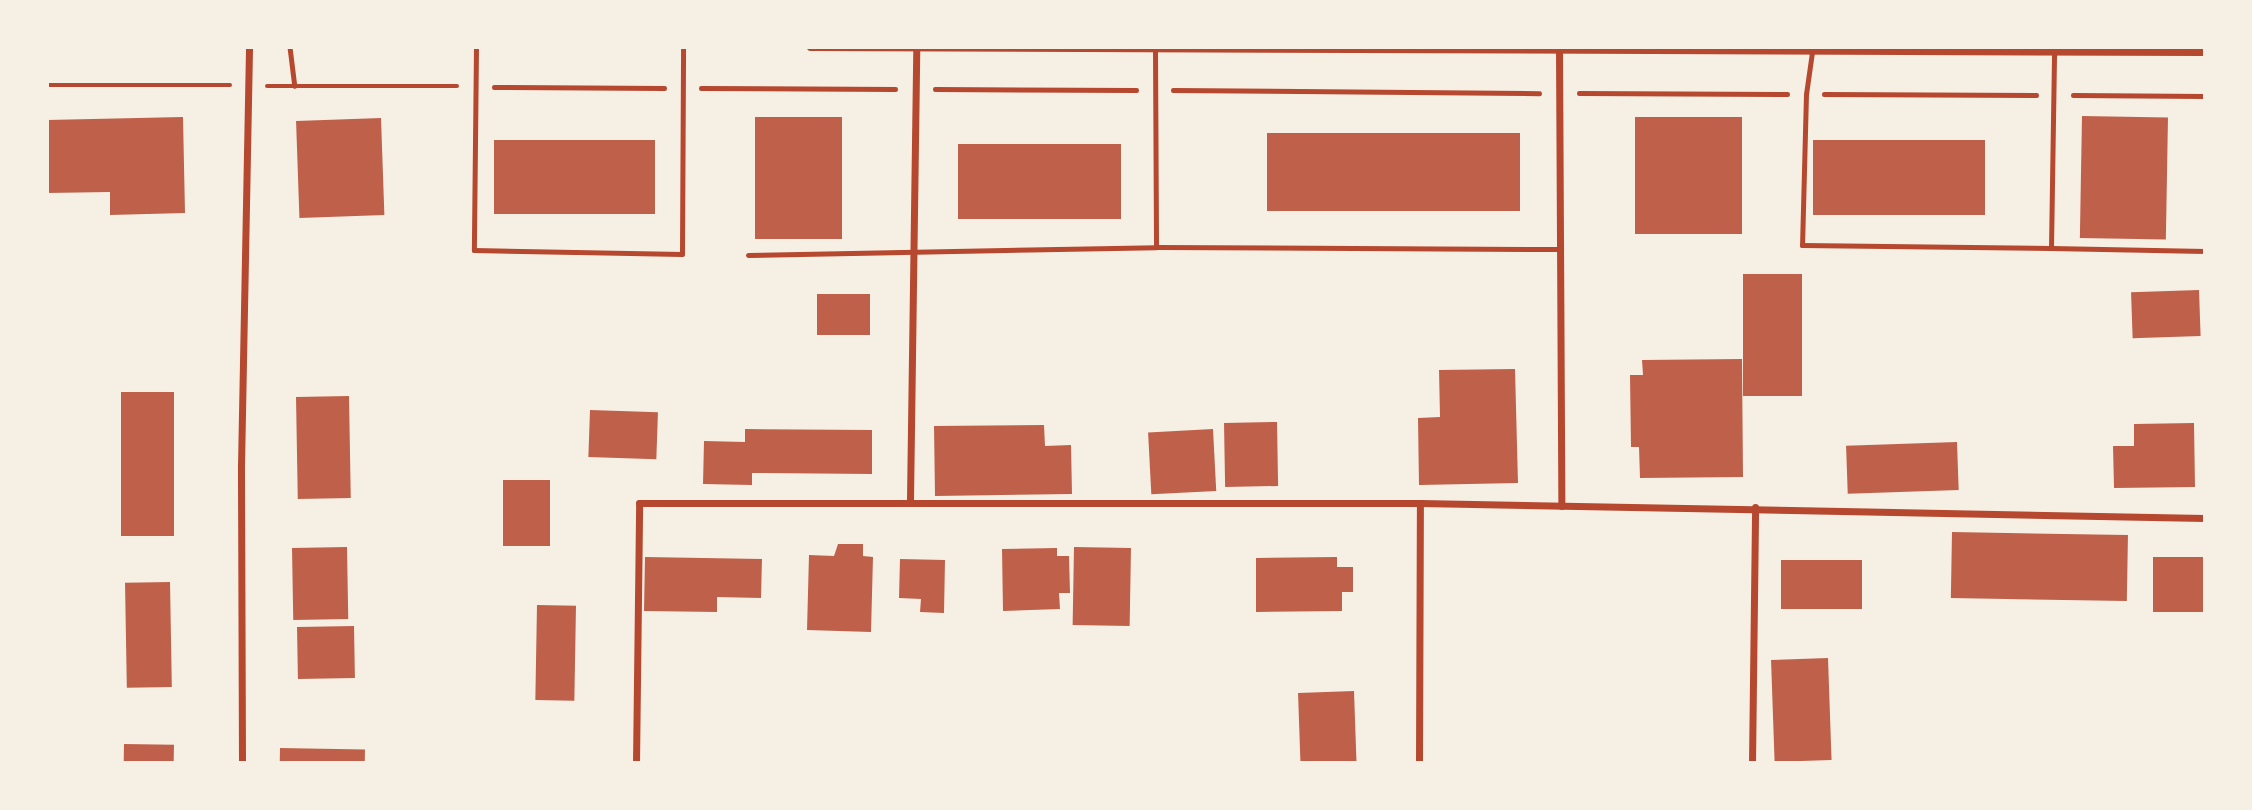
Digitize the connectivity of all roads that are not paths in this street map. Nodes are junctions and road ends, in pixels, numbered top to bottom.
1 (249, 47) edge
2 (476, 47) edge
3 (683, 47) edge
4 (810, 47) edge
5 (1207, 48) edge
6 (1390, 48) edge
7 (1559, 48) edge
8 (2054, 48) edge
9 (916, 49) junction
10 (991, 49) edge
11 (1155, 49) edge
12 (1908, 50) edge
13 (1812, 52) junction
14 (2205, 52) edge
15 (1156, 247) junction
16 (2051, 248) junction
17 (1560, 250) junction
18 (2205, 251) edge
19 (915, 253) junction
20 (748, 255) dead end
21 (910, 500) junction
22 (1420, 503) junction
23 (1561, 506) junction
24 (1755, 507) junction
25 (2205, 518) edge
26 (242, 763) edge
27 (636, 763) edge
28 (1419, 763) edge
29 (1752, 763) edge

1 - 26 street
2 - 3 lane
4 - 9 street
5 - 6 street
5 - 11 street
6 - 7 street
7 - 13 street
7 - 17 street
8 - 12 street
8 - 14 street
8 - 16 lane
9 - 10 street
9 - 19 street
10 - 11 street
11 - 15 lane
12 - 13 street
13 - 16 lane
15 - 17 lane
15 - 19 lane
16 - 18 lane
17 - 23 street
19 - 20 lane
19 - 21 street
21 - 22 street
21 - 27 street
22 - 23 street
22 - 28 street
23 - 24 street
24 - 25 street
24 - 29 street

